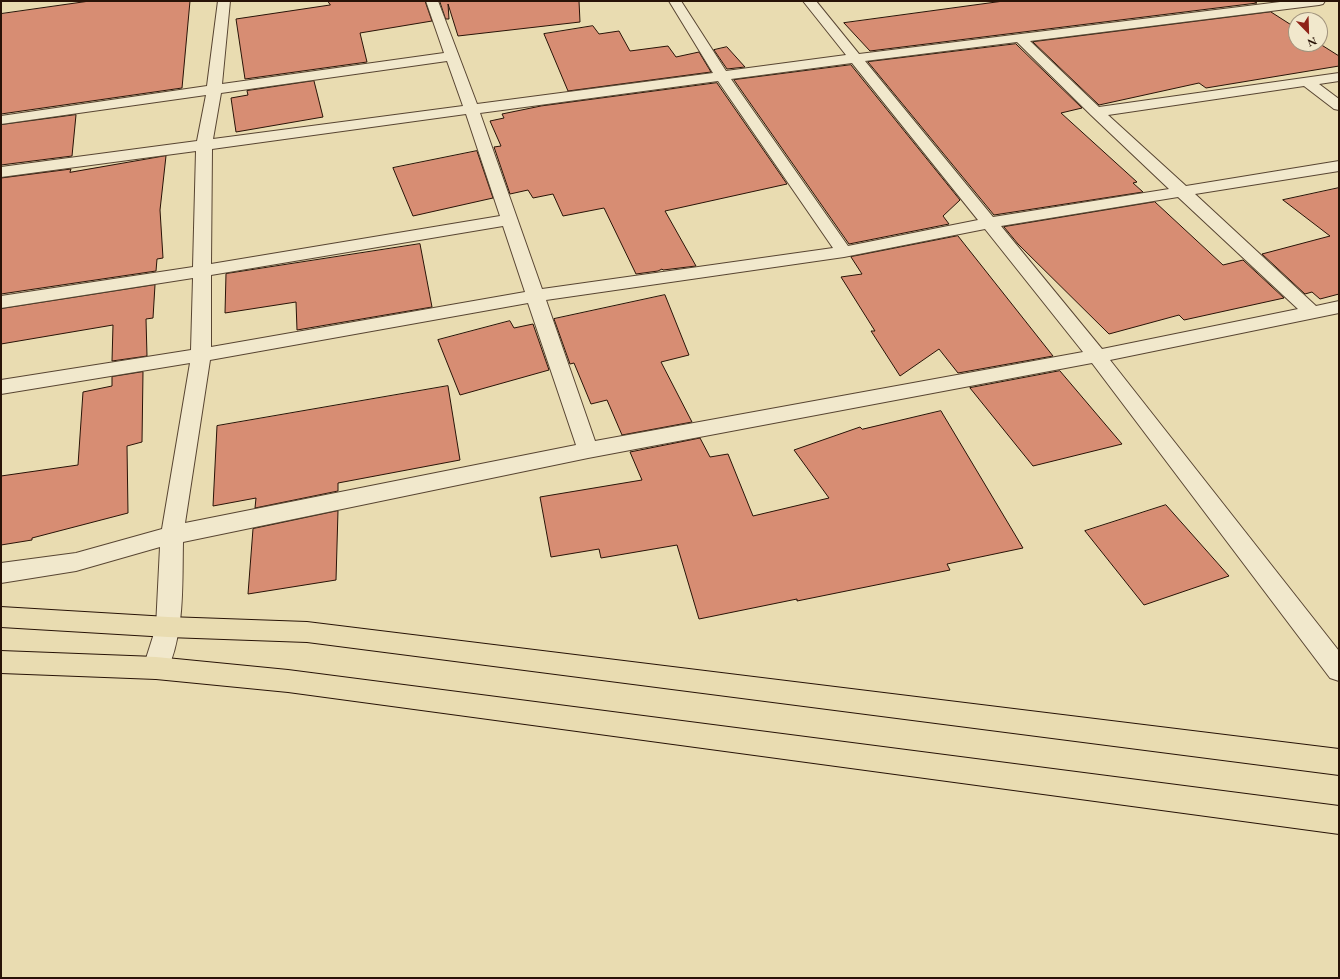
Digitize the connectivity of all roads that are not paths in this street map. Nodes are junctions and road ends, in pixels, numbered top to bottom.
1 (224, 1) edge
2 (432, 1) edge
3 (675, 1) edge
4 (809, 1) edge
5 (1319, 1) edge
6 (1020, 38) junction
7 (452, 56) junction
8 (856, 58) junction
9 (722, 76) junction
10 (1339, 77) edge
11 (1307, 82) junction
12 (214, 90) junction
13 (1339, 106) edge
14 (472, 111) junction
15 (1096, 112) junction
16 (1, 120) edge
17 (204, 146) junction
18 (1339, 166) edge
19 (1, 172) edge
20 (1182, 192) junction
21 (509, 220) junction
22 (989, 223) junction
23 (844, 252) junction
24 (203, 271) junction
25 (536, 296) junction
26 (1, 302) edge
27 (1339, 307) edge
28 (1312, 312) junction
29 (201, 355) junction
30 (1097, 356) junction
31 (1, 387) edge
32 (588, 450) junction
33 (172, 535) junction
34 (1, 573) edge
35 (1, 617) edge
36 (168, 627) junction
37 (1, 662) edge
38 (156, 668) junction
39 (1339, 670) edge
40 (1339, 762) edge
41 (1339, 820) edge

1 - 12 street
2 - 7 street
3 - 9 street
4 - 8 street
5 - 6 street
6 - 8 street
6 - 15 street
7 - 12 street
7 - 14 street
8 - 9 street
8 - 22 street
9 - 14 street
9 - 23 street
10 - 11 street
11 - 13 street
11 - 15 street
12 - 16 street
12 - 17 street
14 - 17 street
14 - 21 street
15 - 20 street
17 - 19 street
17 - 24 street
18 - 20 street
20 - 22 street
20 - 28 street
21 - 24 street
21 - 25 street
22 - 23 street
22 - 30 street
23 - 25 street
24 - 26 street
24 - 29 street
25 - 29 street
25 - 32 street
27 - 28 street
28 - 30 street
29 - 31 street
29 - 33 street
30 - 32 street
30 - 39 street
32 - 33 street
33 - 34 street
33 - 36 street
35 - 36 main road
36 - 38 street
36 - 40 main road
37 - 38 main road
38 - 41 main road

